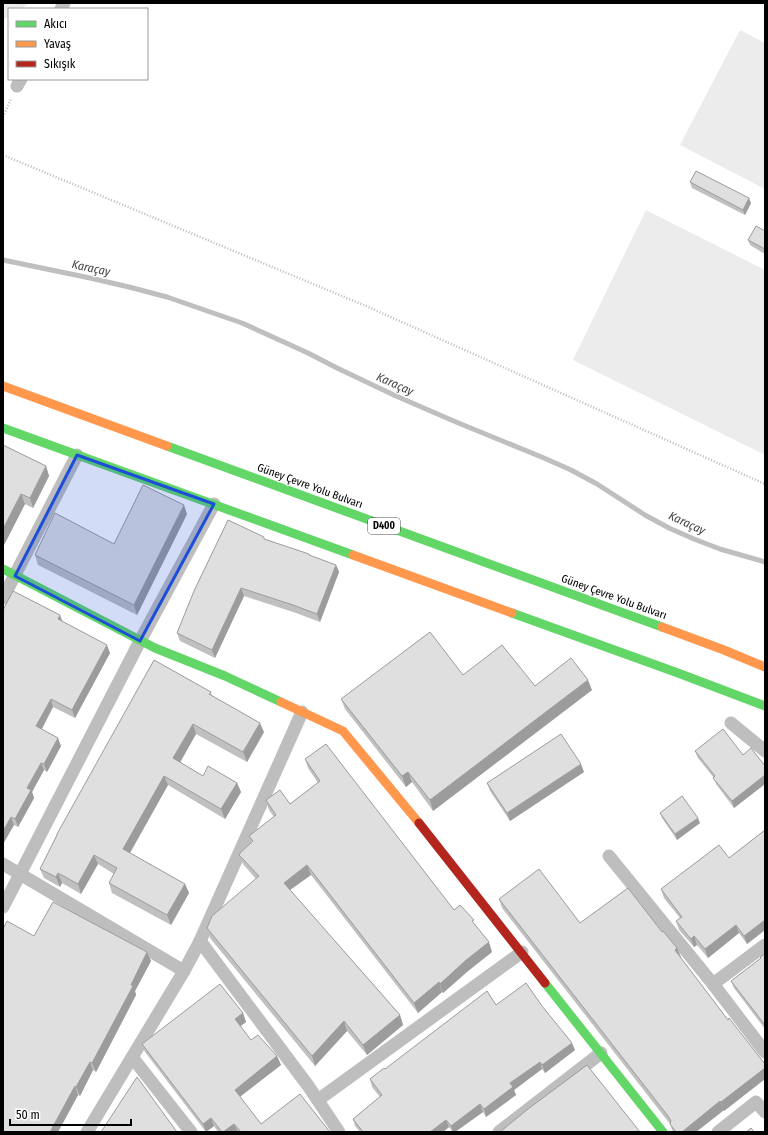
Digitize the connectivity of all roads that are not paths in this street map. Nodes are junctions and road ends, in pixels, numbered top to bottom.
1 (3, 386) edge
2 (3, 428) edge
3 (77, 455) junction
4 (214, 504) junction
5 (3, 569) edge
6 (15, 576) junction
7 (3, 598) edge
8 (140, 641) junction
9 (765, 667) edge
10 (765, 706) edge
11 (302, 712) junction
12 (731, 723) dead end
13 (765, 751) edge
14 (609, 856) dead end
15 (3, 864) edge
16 (20, 874) junction
17 (3, 907) edge
18 (200, 941) junction
19 (765, 946) edge
20 (522, 952) junction
21 (184, 971) junction
22 (713, 984) junction
23 (765, 1052) edge
24 (601, 1053) junction
25 (132, 1057) junction
26 (318, 1100) junction
27 (763, 1110) edge
28 (87, 1132) edge
29 (191, 1132) edge
30 (339, 1132) edge
31 (499, 1132) edge
32 (663, 1132) edge
33 (718, 1132) edge

1 - 9 main road, Güney Çevre Yolu Bulvarı / D400
2 - 3 main road
3 - 4 main road
3 - 6 street
4 - 8 street
4 - 10 main road
5 - 6 main road
6 - 7 street
6 - 8 main road
8 - 11 main road
8 - 16 street
11 - 18 street
11 - 20 main road
12 - 13 street
14 - 22 street
15 - 16 street
16 - 17 street
16 - 21 street
18 - 21 street
18 - 26 street
19 - 22 street
20 - 24 main road
20 - 26 street
21 - 25 street
22 - 23 street
24 - 31 street
24 - 32 main road
25 - 28 street
25 - 29 street
26 - 30 street
27 - 33 street

